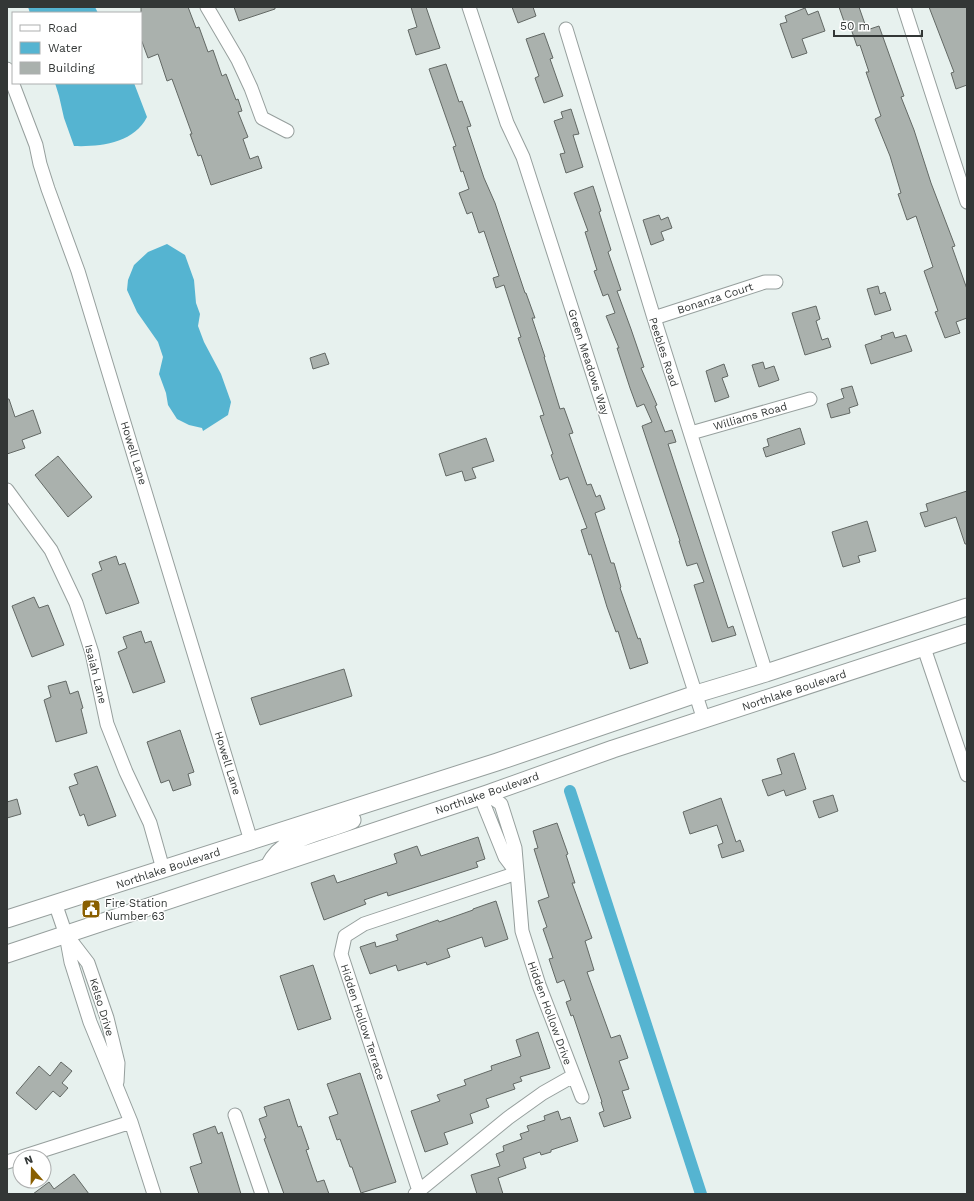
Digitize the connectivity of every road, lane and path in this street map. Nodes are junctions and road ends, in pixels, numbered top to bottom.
1 (207, 7) edge
2 (469, 7) edge
3 (904, 7) edge
4 (566, 29) dead end
5 (7, 69) edge
6 (12, 82) edge
7 (13, 84) edge
8 (287, 131) dead end
9 (967, 202) edge
10 (776, 282) dead end
11 (654, 318) junction
12 (810, 399) dead end
13 (691, 433) junction
14 (7, 490) edge
15 (967, 607) edge
16 (967, 634) edge
17 (924, 648) junction
18 (766, 673) junction
19 (696, 694) junction
20 (704, 720) junction
21 (497, 762) junction
22 (967, 775) edge
23 (487, 794) junction
24 (393, 795) junction
25 (252, 841) junction
26 (269, 866) junction
27 (163, 869) junction
28 (517, 873) junction
29 (55, 903) junction
30 (7, 919) edge
31 (66, 935) junction
32 (7, 954) edge
33 (573, 1076) junction
34 (582, 1097) dead end
35 (235, 1115) dead end
36 (131, 1122) junction
37 (46, 1149) edge
38 (417, 1192) edge
39 (154, 1194) edge
40 (262, 1194) edge

1 - 8 street
2 - 19 street, Green Meadows Way
3 - 9 street
4 - 11 street, Peebles Road
5 - 6 street, Howell Lane
7 - 25 street, Howell Lane
10 - 11 street, Bonanza Court
11 - 13 street, Peebles Road
12 - 13 street, Williams Road
13 - 18 street, Peebles Road
14 - 27 street, Isaiah Lane
15 - 18 main road, Northlake Boulevard
16 - 17 main road, Northlake Boulevard
17 - 20 main road, Northlake Boulevard
17 - 22 street
18 - 19 main road, Northlake Boulevard
19 - 20 street, Green Meadows Way
19 - 21 main road, Northlake Boulevard
20 - 23 main road, Northlake Boulevard
21 - 23 main road
21 - 24 main road, Northlake Boulevard
23 - 26 main road, Northlake Boulevard
23 - 28 street, Hidden Hollow Drive
24 - 25 main road, Northlake Boulevard
24 - 26 main road
25 - 27 main road, Northlake Boulevard
26 - 31 main road, Northlake Boulevard
27 - 29 main road, Northlake Boulevard
28 - 33 street, Hidden Hollow Drive
28 - 38 street, Hidden Hollow Terrace
29 - 30 main road, Northlake Boulevard
29 - 31 street, Kelso Drive
31 - 32 main road, Northlake Boulevard
31 - 36 street, Kelso Drive
33 - 34 street
33 - 38 street, Hidden Hollow Drive
35 - 40 street
36 - 37 street
36 - 39 street, Kelso Drive

